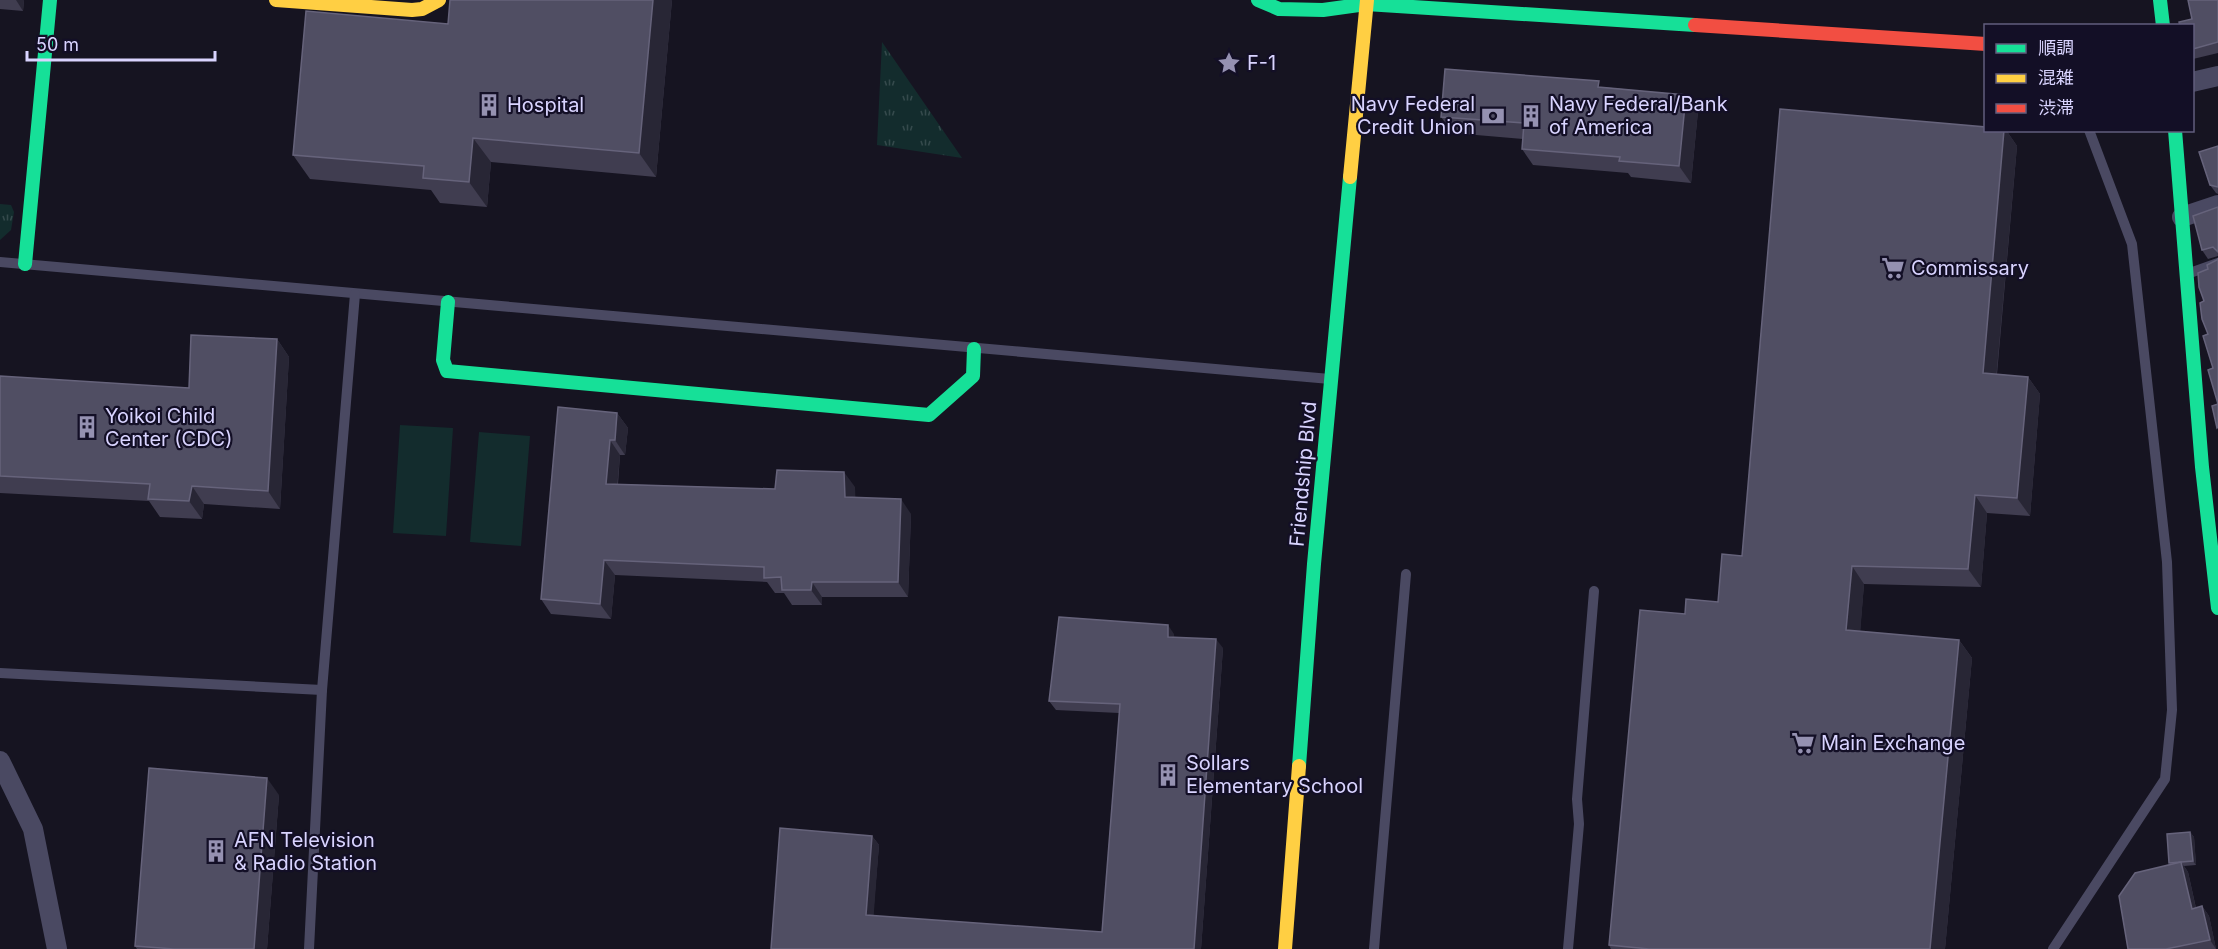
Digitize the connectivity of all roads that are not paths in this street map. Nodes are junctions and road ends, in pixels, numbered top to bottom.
1 (50, 0) edge
2 (276, 0) edge
3 (440, 0) edge
4 (1258, 0) edge
5 (2160, 0) edge
6 (1367, 2) edge
7 (2163, 24) edge
8 (1984, 45) edge
9 (2218, 76) edge
10 (2194, 82) edge
11 (2090, 132) edge
12 (2175, 132) edge
13 (2218, 205) edge
14 (2182, 217) junction
15 (0, 262) edge
16 (2218, 263) edge
17 (25, 264) junction
18 (2187, 274) junction
19 (355, 294) junction
20 (448, 302) junction
21 (974, 349) junction
22 (1331, 379) junction
23 (2210, 463) edge
24 (1406, 574) dead end
25 (2216, 574) edge
26 (1594, 591) dead end
27 (2218, 608) edge
28 (0, 673) edge
29 (322, 690) junction
30 (0, 761) edge
31 (57, 949) edge
32 (309, 949) edge
33 (1284, 949) edge
34 (1374, 949) edge
35 (1568, 949) edge
36 (2052, 949) edge

1 - 17 street
2 - 3 street
4 - 6 street
5 - 7 street
6 - 8 street
6 - 22 street, Friendship Blvd
9 - 10 street
11 - 36 lane
12 - 14 street
13 - 14 street
14 - 18 street
15 - 17 lane
16 - 18 lane
17 - 19 lane
18 - 23 street
19 - 20 lane
19 - 29 lane
20 - 21 lane
20 - 21 street
21 - 22 lane
22 - 33 street, Friendship Blvd
23 - 25 street
24 - 34 lane
25 - 27 street
26 - 35 lane
28 - 29 lane
29 - 32 lane
30 - 31 street

